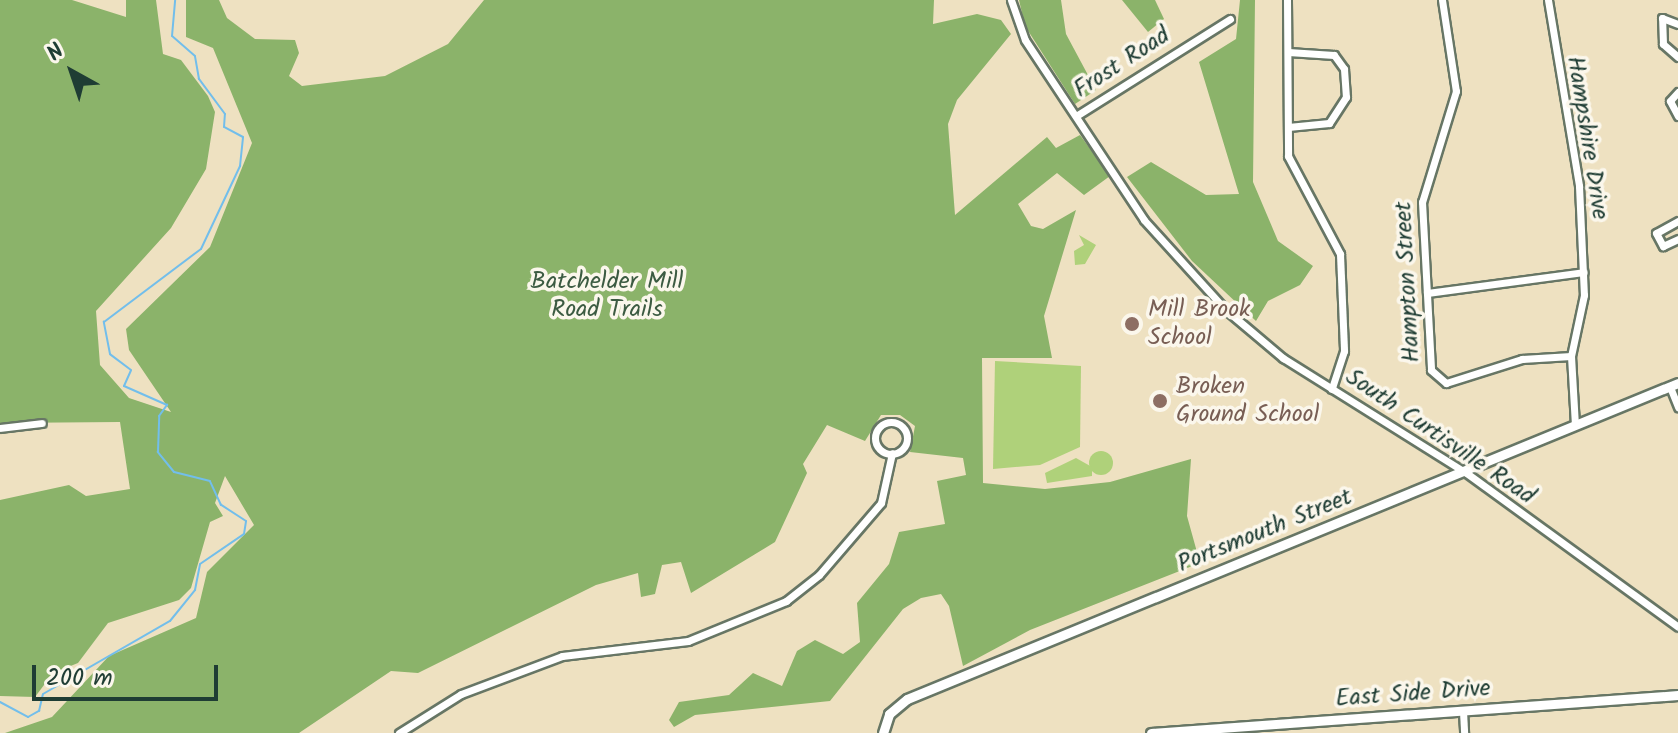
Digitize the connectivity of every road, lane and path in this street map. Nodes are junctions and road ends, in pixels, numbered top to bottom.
1 (1011, 0) edge
2 (1287, 0) edge
3 (1442, 0) edge
4 (1548, 0) edge
5 (1230, 19) dead end
6 (1678, 24) edge
7 (1288, 52) junction
8 (1678, 58) edge
9 (1678, 92) edge
10 (1076, 116) junction
11 (1678, 116) edge
12 (1288, 127) junction
13 (1678, 221) edge
14 (1678, 239) edge
15 (1584, 272) junction
16 (1427, 293) junction
17 (1571, 356) junction
18 (1674, 385) edge
19 (1332, 389) junction
20 (1678, 407) edge
21 (42, 423) dead end
22 (1575, 425) junction
23 (0, 428) edge
24 (892, 453) junction
25 (1465, 472) junction
26 (1678, 627) edge
27 (1678, 695) edge
28 (1463, 711) junction
29 (399, 733) edge
30 (883, 733) edge
31 (1151, 733) edge
32 (1464, 733) edge

1 - 10 street, South Curtisville Road
2 - 7 street
3 - 16 street, Hampton Street
4 - 15 street, Hampshire Drive
5 - 10 street, Frost Road
6 - 8 street
7 - 12 street
7 - 12 street
9 - 11 street
10 - 19 street, South Curtisville Road
12 - 19 street
13 - 14 street
15 - 16 street
15 - 17 street, Hampshire Drive
16 - 17 street, Hampton Street
17 - 22 street, Hampshire Drive
18 - 20 street
18 - 22 street, Portsmouth Street
19 - 25 street, South Curtisville Road
21 - 23 street
22 - 25 street, Portsmouth Street
24 - 24 street
24 - 29 street
25 - 26 street, South Curtisville Road
25 - 30 street, Portsmouth Street
27 - 28 street, East Side Drive
28 - 31 street, East Side Drive
28 - 32 street

